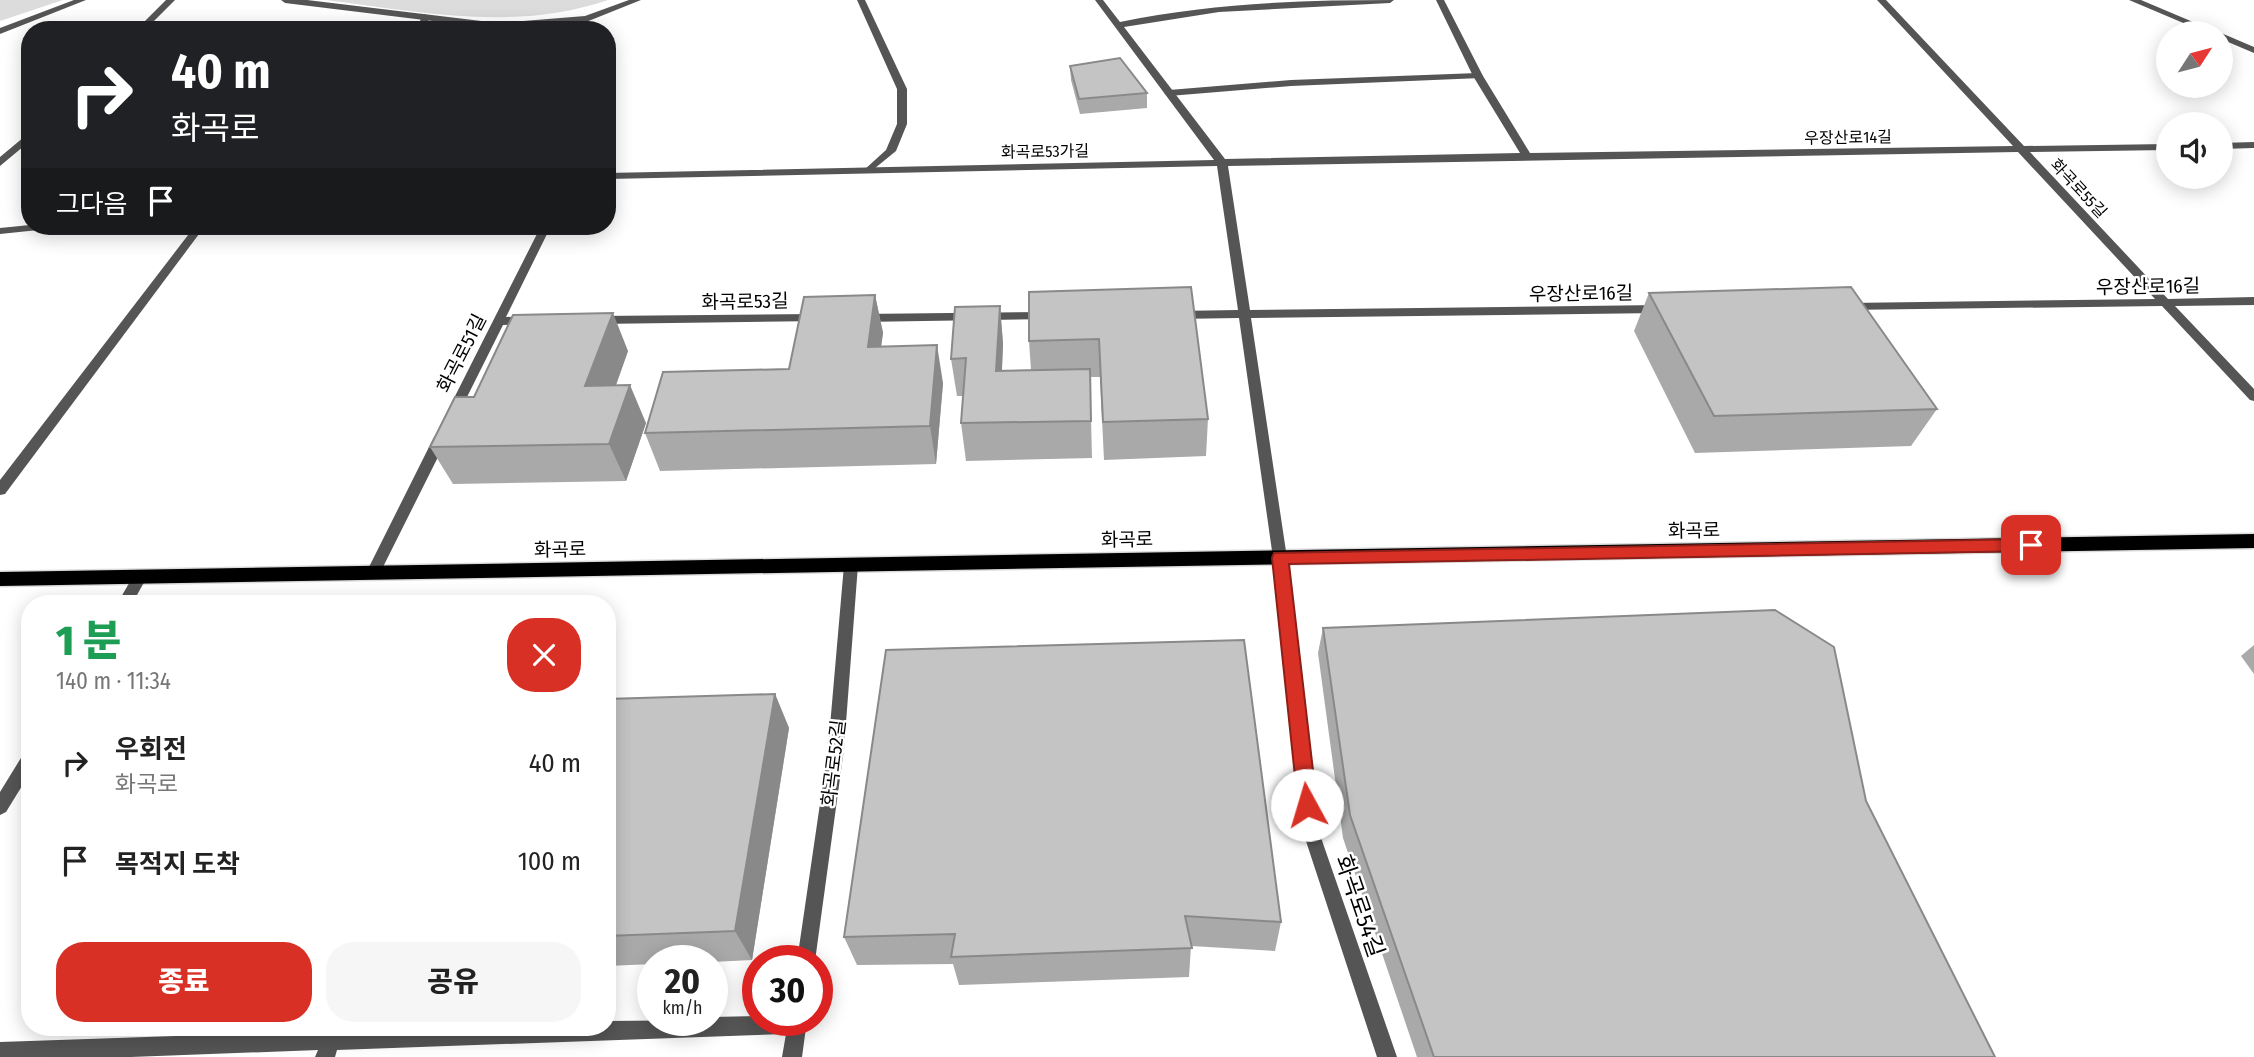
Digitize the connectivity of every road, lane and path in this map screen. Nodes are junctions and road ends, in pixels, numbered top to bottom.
1 (82, 0) edge
2 (171, 0) edge
3 (285, 0) edge
4 (637, 0) edge
5 (861, 0) edge
6 (1099, 0) edge
7 (1390, 0) edge
8 (1440, 0) edge
9 (1881, 0) edge
10 (2133, 0) edge
11 (425, 17) junction
12 (586, 19) joint
13 (26, 21) edge
14 (149, 21) edge
15 (424, 21) edge
16 (457, 21) edge
17 (561, 21) edge
18 (2185, 21) edge
19 (21, 23) edge
20 (1118, 25) junction
21 (0, 31) edge
22 (2233, 41) edge
23 (2254, 50) edge
24 (1478, 76) junction
25 (1169, 93) junction
26 (21, 143) edge
27 (2254, 145) edge
28 (2233, 146) edge
29 (2156, 147) edge
30 (2023, 151) junction
31 (1527, 156) junction
32 (0, 163) edge
33 (1222, 163) junction
34 (869, 170) junction
35 (616, 176) edge
36 (21, 228) edge
37 (0, 230) edge
38 (193, 235) edge
39 (542, 235) edge
40 (2254, 302) edge
41 (2166, 304) junction
42 (1830, 307) edge
43 (1677, 309) edge
44 (1244, 314) junction
45 (1161, 315) edge
46 (1065, 316) edge
47 (830, 318) edge
48 (844, 318) edge
49 (540, 320) edge
50 (582, 320) edge
51 (499, 321) junction
52 (2254, 397) edge
53 (0, 490) edge
54 (2254, 541) edge
55 (1280, 558) junction
56 (851, 565) junction
57 (373, 573) junction
58 (140, 577) junction
59 (0, 579) edge
60 (129, 595) edge
61 (21, 773) edge
62 (0, 807) edge
63 (808, 945) edge
64 (742, 1025) edge
65 (616, 1032) edge
66 (554, 1036) edge
67 (795, 1036) edge
68 (328, 1049) edge
69 (0, 1052) edge
70 (792, 1057) edge
71 (1387, 1057) edge

1 - 13 street
2 - 14 street
3 - 11 street
4 - 12 street
5 - 34 street
6 - 20 street
7 - 20 street
8 - 24 street
9 - 30 street, 화곡로55길
10 - 18 street
11 - 15 street
11 - 16 street
12 - 17 street
19 - 21 street
20 - 25 street
22 - 23 street
24 - 25 street
24 - 31 street
25 - 33 street
26 - 32 street
27 - 28 street
29 - 30 street, 우장산로14길
30 - 31 street, 우장산로14길
30 - 41 street, 화곡로55길
31 - 33 street, 우장산로14길
33 - 34 street, 화곡로53가길
33 - 44 street
34 - 35 street, 화곡로53가길
36 - 37 street
38 - 53 street
39 - 51 street, 화곡로51길
40 - 41 street, 우장산로16길
41 - 42 street, 우장산로16길
41 - 52 street, 화곡로55길
43 - 44 street, 우장산로16길
44 - 45 street
44 - 55 street
46 - 48 street
47 - 50 street, 화곡로53길
49 - 51 street
51 - 57 street, 화곡로51길
54 - 55 main road, 화곡로
55 - 56 main road, 화곡로
55 - 71 street, 화곡로54길
56 - 57 main road, 화곡로
56 - 63 street, 화곡로52길
57 - 58 main road, 화곡로
58 - 59 main road, 화곡로
58 - 60 street
61 - 62 street
64 - 65 street
66 - 68 street
67 - 70 street
68 - 69 street

